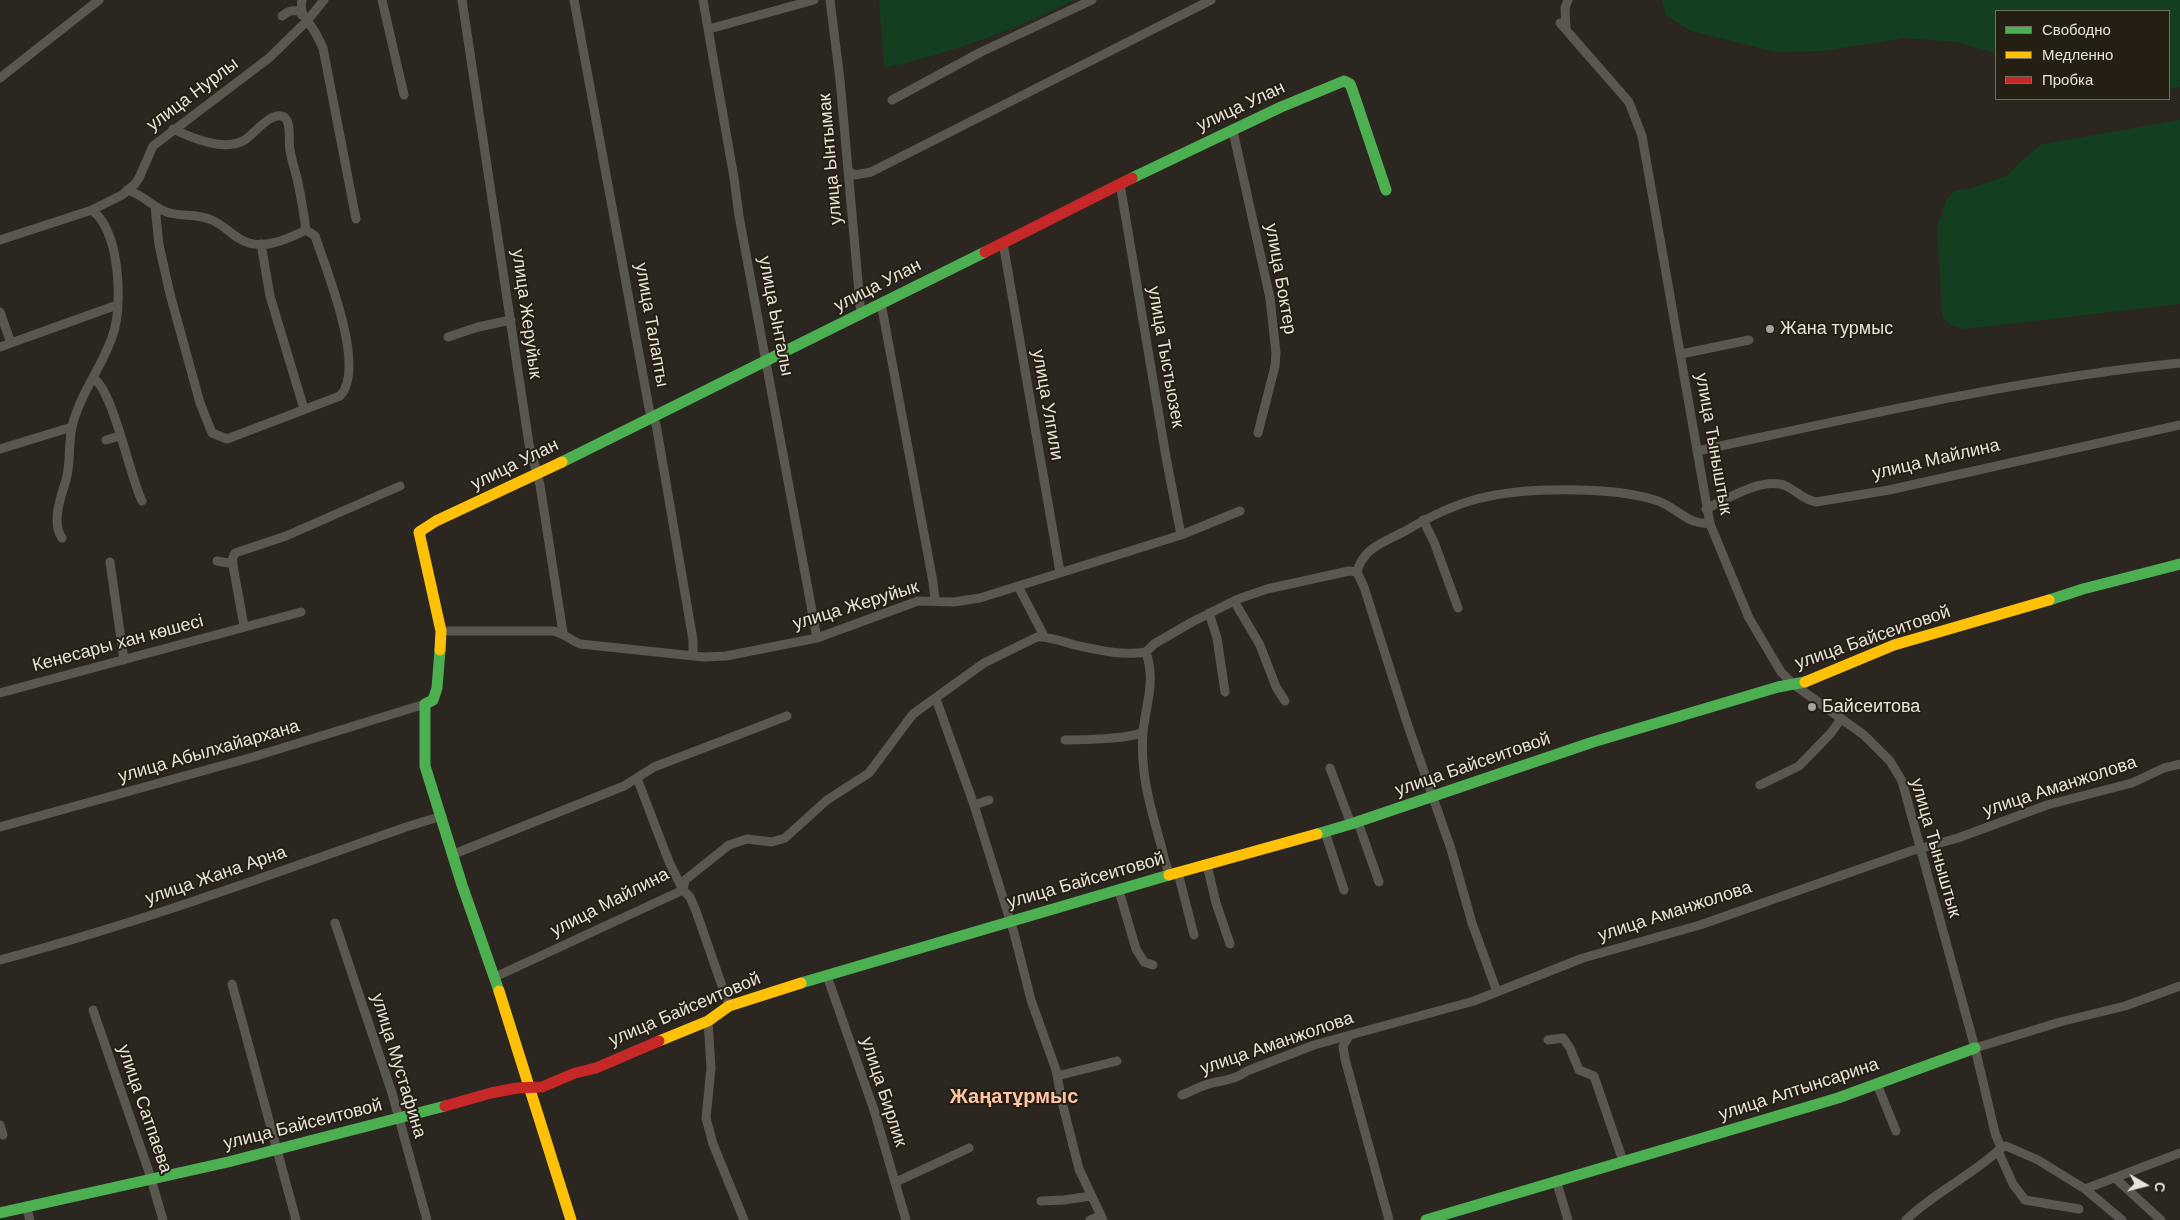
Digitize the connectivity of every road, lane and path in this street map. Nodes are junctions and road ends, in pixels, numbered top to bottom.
1 (98, 0) edge
2 (302, 0) edge
3 (324, 0) edge
4 (382, 0) edge
5 (462, 0) edge
6 (574, 0) edge
7 (703, 0) edge
8 (814, 0) edge
9 (830, 0) edge
10 (1092, 0) edge
11 (1211, 0) edge
12 (1568, 0) edge
13 (282, 16) dead end
14 (304, 18) junction
15 (709, 28) junction
16 (0, 78) edge
17 (404, 95) dead end
18 (892, 100) dead end
19 (173, 129) junction
20 (1233, 131) junction
21 (848, 171) junction
22 (1120, 184) junction
23 (127, 190) junction
24 (1386, 190) dead end
25 (155, 206) junction
26 (92, 210) junction
27 (356, 219) dead end
28 (306, 230) junction
29 (0, 240) edge
30 (1003, 243) junction
31 (261, 244) junction
32 (881, 303) junction
33 (117, 305) junction
34 (0, 312) edge
35 (861, 315) junction
36 (511, 320) junction
37 (448, 337) dead end
38 (1749, 340) dead end
39 (11, 343) junction
40 (0, 347) edge
41 (1681, 354) junction
42 (767, 361) junction
43 (2180, 363) edge
44 (93, 378) junction
45 (304, 409) junction
46 (651, 417) junction
47 (2180, 425) edge
48 (72, 426) junction
49 (1258, 433) dead end
50 (120, 436) junction
51 (106, 440) dead end
52 (0, 449) edge
53 (1697, 451) junction
54 (536, 475) junction
55 (400, 486) dead end
56 (142, 501) dead end
57 (1706, 508) junction
58 (1240, 512) dead end
59 (1423, 520) junction
60 (1710, 524) junction
61 (1181, 535) junction
62 (62, 538) dead end
63 (216, 561) dead end
64 (110, 562) dead end
65 (233, 562) junction
66 (2180, 564) edge
67 (1060, 572) junction
68 (1357, 572) junction
69 (1018, 586) junction
70 (935, 600) junction
71 (1234, 601) junction
72 (1458, 608) dead end
73 (301, 612) dead end
74 (1208, 613) junction
75 (244, 626) junction
76 (440, 631) junction
77 (563, 633) junction
78 (1044, 636) junction
79 (817, 638) junction
80 (1146, 652) junction
81 (693, 655) junction
82 (124, 660) junction
83 (1793, 684) junction
84 (1226, 692) dead end
85 (0, 693) edge
86 (936, 699) junction
87 (1285, 701) dead end
88 (426, 704) junction
89 (787, 716) dead end
90 (1841, 718) junction
91 (1143, 732) junction
92 (1065, 740) dead end
93 (2180, 764) edge
94 (1330, 768) dead end
95 (637, 778) junction
96 (1760, 785) dead end
97 (1432, 795) junction
98 (989, 800) dead end
99 (974, 805) junction
100 (442, 816) junction
101 (1354, 823) junction
102 (0, 827) edge
103 (1325, 832) junction
104 (1921, 849) junction
105 (454, 854) junction
106 (1207, 865) junction
107 (1174, 874) junction
108 (1379, 882) dead end
109 (682, 890) junction
110 (1344, 890) dead end
111 (1120, 891) junction
112 (1009, 922) junction
113 (336, 923) dead end
114 (1194, 935) dead end
115 (1230, 944) dead end
116 (0, 960) edge
117 (1152, 965) dead end
118 (827, 976) junction
119 (495, 977) junction
120 (232, 984) dead end
121 (2180, 986) edge
122 (1497, 992) junction
123 (729, 1006) junction
124 (93, 1010) dead end
125 (708, 1021) junction
126 (1349, 1036) junction
127 (1548, 1040) dead end
128 (1975, 1048) junction
129 (1118, 1061) dead end
130 (1058, 1076) junction
131 (1877, 1084) junction
132 (529, 1089) junction
133 (1182, 1095) dead end
134 (398, 1120) junction
135 (0, 1125) edge
136 (1896, 1131) dead end
137 (3, 1135) dead end
138 (968, 1148) dead end
139 (276, 1150) junction
140 (2000, 1150) junction
141 (2180, 1153) edge
142 (1624, 1161) junction
143 (2114, 1178) junction
144 (152, 1180) junction
145 (1556, 1180) junction
146 (896, 1182) junction
147 (2085, 1188) junction
148 (1091, 1196) junction
149 (1041, 1201) dead end
150 (26, 1206) junction
151 (2078, 1209) dead end
152 (0, 1213) edge
153 (1102, 1218) edge
154 (30, 1220) edge
155 (163, 1220) edge
156 (296, 1220) edge
157 (427, 1220) edge
158 (570, 1220) edge
159 (744, 1220) edge
160 (906, 1220) edge
161 (1090, 1220) edge
162 (1389, 1220) edge
163 (1426, 1220) edge
164 (1568, 1220) edge
165 (1906, 1220) edge
166 (2122, 1220) edge
167 (2162, 1220) edge

1 - 16 street
2 - 14 street
3 - 14 street, улица Нурлы
4 - 17 street
5 - 36 street, улица Жеруйык
6 - 46 street, улица Талапты
7 - 15 street, улица Ынталы
8 - 15 street
9 - 21 street, улица Ынтымак
10 - 18 street
11 - 21 street
12 - 41 street, улица Тыныштык
13 - 14 street
14 - 19 street, улица Нурлы
14 - 27 street
15 - 42 street, улица Ынталы
19 - 23 street, улица Нурлы
19 - 28 street
20 - 22 street, улица Улан
20 - 24 street, улица Улан
20 - 49 street, улица Боктер
21 - 35 street, улица Ынтымак
22 - 30 street, улица Улан
22 - 61 street, улица Тыстыозек
23 - 25 street
23 - 26 street, улица Нурлы
25 - 31 street
25 - 45 street
26 - 29 street, улица Нурлы
26 - 33 street
28 - 31 street
28 - 45 street
30 - 32 street, улица Улан
30 - 67 street, улица Улгили
31 - 45 street
32 - 35 street, улица Улан
32 - 70 street
33 - 39 street
33 - 44 street
34 - 39 street
35 - 42 street, улица Улан
36 - 37 street
36 - 54 street, улица Жеруйык
38 - 41 street
39 - 40 street
41 - 53 street, улица Тыныштык
42 - 46 street, улица Улан
42 - 79 street, улица Ынталы
43 - 53 street
44 - 48 street
44 - 50 street
46 - 54 street, улица Улан
46 - 81 street, улица Талапты
47 - 57 street, улица Майлина
48 - 52 street
48 - 62 street
50 - 51 street
50 - 56 street
53 - 57 street, улица Тыныштык
54 - 76 street, улица Улан
54 - 77 street, улица Жеруйык
55 - 65 street
57 - 60 street, улица Тыныштык
58 - 61 street, улица Жеруйык
59 - 60 street
59 - 68 street
59 - 72 street
60 - 83 street, улица Тыныштык
61 - 67 street, улица Жеруйык
63 - 65 street
64 - 82 street
65 - 75 street
66 - 83 street, улица Байсеитовой
67 - 69 street, улица Жеруйык
68 - 71 street
68 - 97 street
69 - 70 street, улица Жеруйык
69 - 78 street
70 - 79 street, улица Жеруйык
71 - 74 street
71 - 87 street
73 - 75 street, Кенесары хан көшесі
74 - 80 street
74 - 84 street
75 - 82 street, Кенесары хан көшесі
76 - 77 street, улица Жеруйык
76 - 88 street
77 - 81 street, улица Жеруйык
78 - 80 street
78 - 86 street, улица Майлина
79 - 81 street, улица Жеруйык
80 - 91 street
82 - 85 street, Кенесары хан көшесі
83 - 90 street, улица Тыныштык
83 - 97 street, улица Байсеитовой
86 - 99 street
86 - 109 street, улица Майлина
88 - 100 street
88 - 102 street, улица Абылхайархана
89 - 95 street
90 - 96 street
90 - 104 street, улица Тыныштык
91 - 92 street
91 - 107 street
93 - 104 street, улица Аманжолова
94 - 101 street
95 - 105 street
95 - 109 street
97 - 101 street, улица Байсеитовой
97 - 122 street
98 - 99 street
99 - 112 street
100 - 105 street
100 - 116 street, улица Жана Арна
101 - 103 street, улица Байсеитовой
101 - 108 street
103 - 106 street, улица Байсеитовой
103 - 110 street
104 - 122 street, улица Аманжолова
104 - 128 street, улица Тыныштык
105 - 119 street
106 - 107 street, улица Байсеитовой
106 - 115 street
107 - 111 street, улица Байсеитовой
107 - 114 street
109 - 119 street, улица Майлина
109 - 123 street
111 - 112 street, улица Байсеитовой
111 - 117 street
112 - 118 street, улица Байсеитовой
112 - 130 street
113 - 134 street, улица Мустафина
118 - 123 street, улица Байсеитовой
118 - 146 street, улица Бирлик
119 - 132 street
120 - 139 street
121 - 128 street, улица Алтынсарина
122 - 126 street, улица Аманжолова
123 - 125 street, улица Байсеитовой
124 - 144 street, улица Сатпаева
125 - 132 street, улица Байсеитовой
125 - 159 street
126 - 133 street, улица Аманжолова
126 - 162 street
127 - 142 street
128 - 131 street, улица Алтынсарина
128 - 140 street, улица Тыныштык
129 - 130 street
130 - 148 street
131 - 136 street
131 - 142 street, улица Алтынсарина
132 - 134 street, улица Байсеитовой
132 - 158 street
134 - 139 street, улица Байсеитовой
134 - 157 street, улица Мустафина
135 - 137 street
138 - 146 street
139 - 144 street, улица Байсеитовой
139 - 156 street
140 - 147 street
140 - 151 street, улица Тыныштык
140 - 165 street
141 - 143 street
142 - 145 street, улица Алтынсарина
143 - 147 street
143 - 167 street
144 - 150 street, улица Байсеитовой
144 - 155 street, улица Сатпаева
145 - 163 street, улица Алтынсарина
145 - 164 street
146 - 160 street, улица Бирлик
147 - 166 street
148 - 149 street
148 - 153 street
150 - 152 street, улица Байсеитовой
150 - 154 street
153 - 161 street

